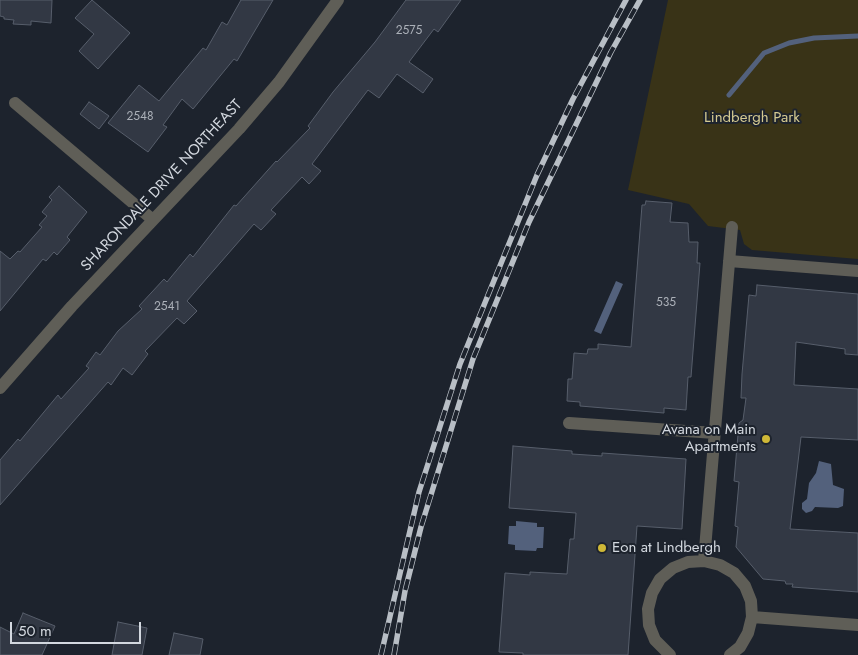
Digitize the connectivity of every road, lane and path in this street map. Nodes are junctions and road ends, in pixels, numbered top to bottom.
1 (338, 0) edge
2 (15, 103) dead end
3 (154, 220) junction
4 (732, 227) dead end
5 (729, 261) junction
6 (858, 271) edge
7 (0, 388) edge
8 (569, 423) dead end
9 (714, 433) junction
10 (704, 561) junction
11 (752, 617) junction
12 (858, 626) edge
13 (670, 655) edge
14 (730, 655) edge

1 - 3 street, SHARONDALE DRIVE NORTHEAST
2 - 3 street
3 - 7 street, SHARONDALE DRIVE NORTHEAST
4 - 5 street
5 - 6 street
5 - 9 street
8 - 9 street
9 - 10 street
10 - 11 street
10 - 13 street
11 - 12 street
11 - 14 street

